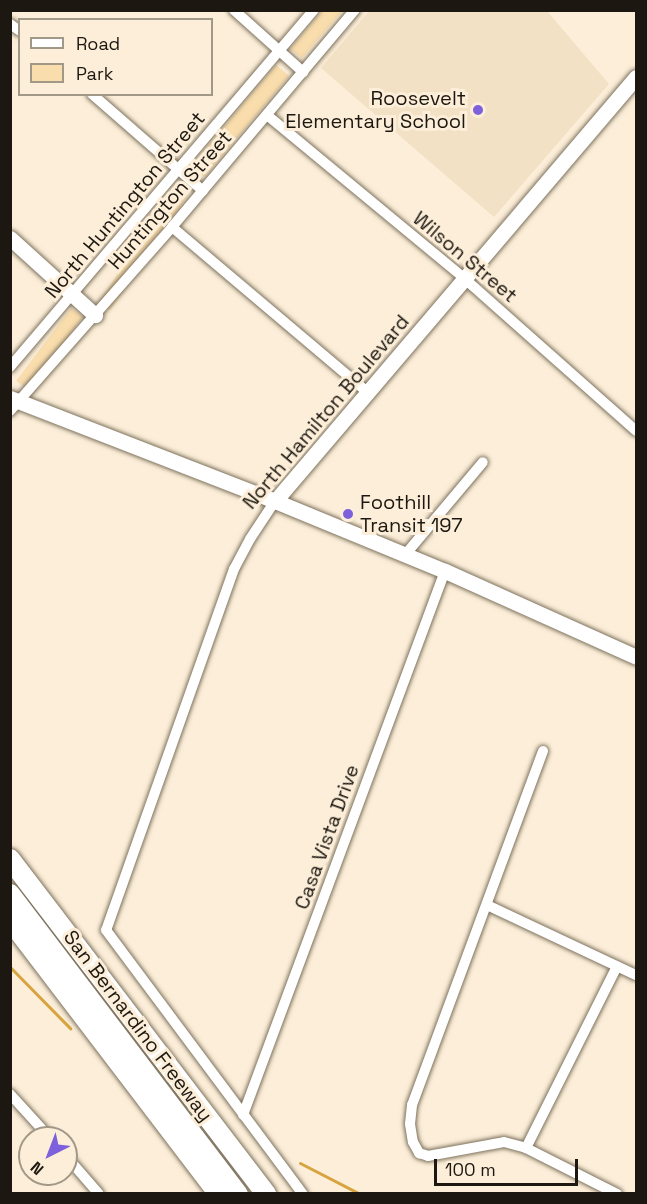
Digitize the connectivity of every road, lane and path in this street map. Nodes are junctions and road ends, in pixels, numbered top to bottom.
1 (234, 10) edge
2 (314, 10) edge
3 (355, 10) edge
4 (279, 51) junction
5 (303, 72) junction
6 (636, 77) edge
7 (94, 96) edge
8 (267, 115) junction
9 (179, 171) junction
10 (203, 191) junction
11 (172, 227) junction
12 (10, 238) edge
13 (465, 279) junction
14 (72, 294) junction
15 (95, 315) junction
16 (10, 367) edge
17 (367, 392) junction
18 (13, 404) edge
19 (636, 431) edge
20 (483, 462) dead end
21 (275, 501) junction
22 (405, 555) junction
23 (445, 571) junction
24 (636, 657) edge
25 (543, 751) dead end
26 (10, 859) edge
27 (10, 876) edge
28 (10, 894) edge
29 (487, 905) junction
30 (10, 920) edge
31 (617, 966) junction
32 (636, 975) edge
33 (10, 1094) edge
34 (243, 1115) junction
35 (39, 1126) edge
36 (526, 1148) junction
37 (78, 1170) edge
38 (99, 1194) edge
39 (219, 1194) edge
40 (238, 1194) edge
41 (254, 1194) edge
42 (266, 1194) edge
43 (303, 1194) edge
44 (617, 1194) edge

1 - 4 street
2 - 4 street, North Huntington Street
3 - 5 street, Huntington Street
4 - 5 street
4 - 9 street, North Huntington Street
5 - 8 street, Huntington Street
6 - 13 street, North Hamilton Boulevard
7 - 9 street
8 - 10 street, Huntington Street
8 - 13 street, Wilson Street
9 - 10 street
9 - 14 street, North Huntington Street
10 - 11 street, Huntington Street
11 - 15 street, Huntington Street
11 - 17 street
12 - 14 street
13 - 17 street, North Hamilton Boulevard
13 - 19 street, Wilson Street
14 - 15 street
14 - 16 street, North Huntington Street
15 - 18 street, Huntington Street
17 - 21 street, North Hamilton Boulevard
18 - 21 street
20 - 22 street
21 - 22 street
21 - 34 street, North Hamilton Boulevard
22 - 23 street
23 - 24 street
23 - 34 street, Casa Vista Drive
25 - 29 street
26 - 42 highway, San Bernardino Freeway
27 - 41 highway
28 - 40 highway
29 - 31 street
29 - 36 street
30 - 39 highway, San Bernardino Freeway
31 - 32 street
31 - 36 street
33 - 35 street
34 - 43 street
36 - 44 street
37 - 38 street

